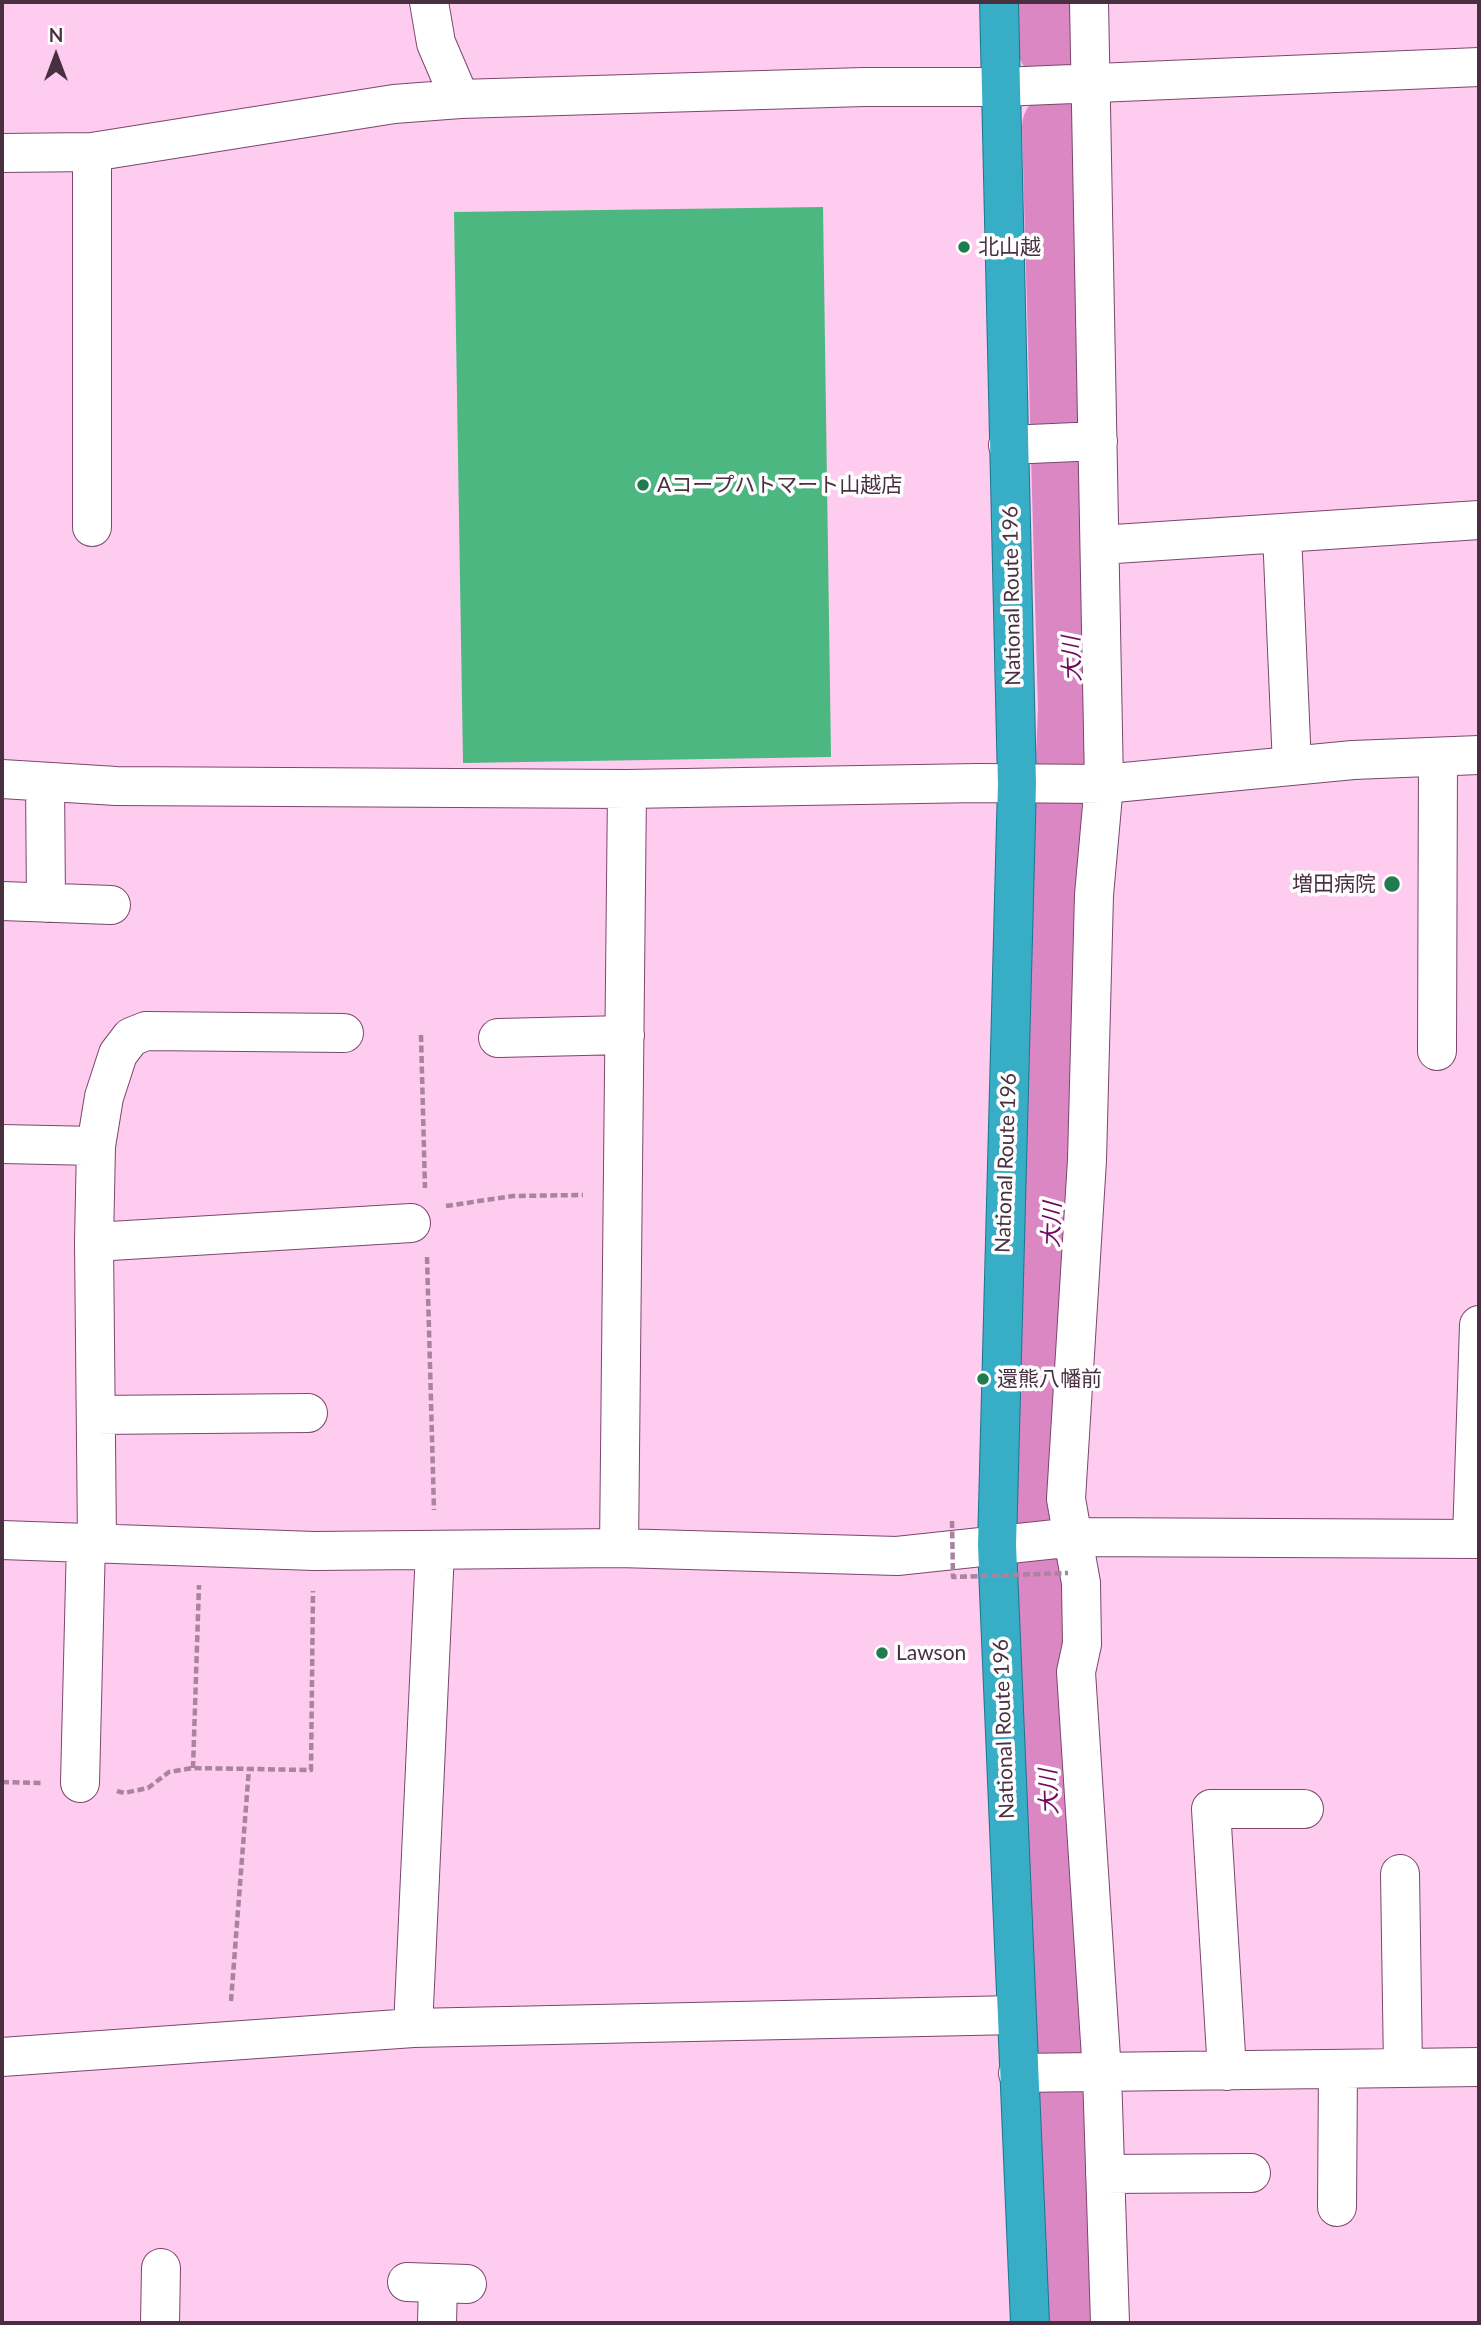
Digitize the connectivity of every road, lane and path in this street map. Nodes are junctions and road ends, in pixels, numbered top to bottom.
1 (429, 2) edge
2 (999, 2) edge
3 (1089, 2) edge
4 (1479, 67) edge
5 (1050, 86) junction
6 (460, 99) junction
7 (92, 152) junction
8 (2, 153) edge
9 (1092, 441) junction
10 (1025, 444) junction
11 (1479, 520) edge
12 (92, 527) dead end
13 (1282, 533) junction
14 (1100, 545) junction
15 (1479, 755) edge
16 (1437, 757) junction
17 (1292, 766) junction
18 (2, 779) edge
19 (46, 782) junction
20 (1034, 784) junction
21 (1098, 784) junction
22 (628, 789) junction
23 (2, 901) edge
24 (46, 903) junction
25 (111, 905) dead end
26 (344, 1033) dead end
27 (421, 1035) dead end
28 (625, 1035) junction
29 (498, 1038) dead end
30 (1437, 1051) dead end
31 (2, 1144) edge
32 (96, 1146) junction
33 (622, 1195) junction
34 (421, 1227) junction
35 (94, 1242) junction
36 (1479, 1325) edge
37 (308, 1413) dead end
38 (96, 1415) junction
39 (952, 1521) dead end
40 (1476, 1539) edge
41 (2, 1540) edge
42 (91, 1541) junction
43 (200, 1546) junction
44 (619, 1548) junction
45 (1043, 1548) junction
46 (314, 1551) junction
47 (435, 1551) junction
48 (193, 1768) junction
49 (249, 1768) junction
50 (2, 1782) edge
51 (80, 1783) junction
52 (1304, 1808) dead end
53 (1400, 1874) dead end
54 (1016, 2015) junction
55 (413, 2028) junction
56 (229, 2042) junction
57 (2, 2057) edge
58 (1479, 2067) edge
59 (1403, 2068) junction
60 (1338, 2069) junction
61 (1227, 2071) junction
62 (1060, 2072) junction
63 (1251, 2173) dead end
64 (1105, 2174) junction
65 (1337, 2207) dead end
66 (161, 2268) dead end
67 (437, 2283) dead end
68 (160, 2323) edge
69 (437, 2323) edge
70 (1030, 2323) edge
71 (1110, 2323) edge

1 - 6 street
2 - 5 highway, National Route 196
3 - 5 street
4 - 5 street
5 - 6 street
5 - 9 street
5 - 10 highway, National Route 196
6 - 7 street
7 - 8 street
7 - 12 street
9 - 10 street
9 - 14 street
10 - 20 highway, National Route 196
11 - 13 street
13 - 14 street
13 - 17 street
14 - 21 street
15 - 16 street
16 - 17 street
16 - 30 street
17 - 21 street
18 - 19 street
19 - 22 street
19 - 24 street
20 - 21 street
20 - 22 street
20 - 45 highway, National Route 196
21 - 45 street
22 - 28 street
23 - 24 street
24 - 25 street
26 - 32 street
27 - 34 path
28 - 29 street
28 - 33 street
31 - 32 street
32 - 35 street
33 - 34 path
33 - 44 street
34 - 35 street
34 - 47 path
35 - 38 street
36 - 40 street
37 - 38 street
38 - 42 street
39 - 45 path, bridge
40 - 45 street
41 - 42 street
42 - 43 street
42 - 51 street
43 - 46 street
43 - 48 path
44 - 45 street
44 - 47 street
45 - 54 highway, National Route 196
45 - 62 street
46 - 47 street
46 - 49 path
47 - 55 street
48 - 49 path
48 - 51 path
49 - 56 path
50 - 51 path
52 - 61 street
53 - 59 street
54 - 55 street
54 - 62 highway, National Route 196
55 - 56 street
56 - 57 street
58 - 59 street
59 - 60 street
60 - 61 street
60 - 65 street
61 - 62 street
62 - 64 street
62 - 70 highway, National Route 196
63 - 64 street
64 - 71 street
66 - 68 street
67 - 69 street

